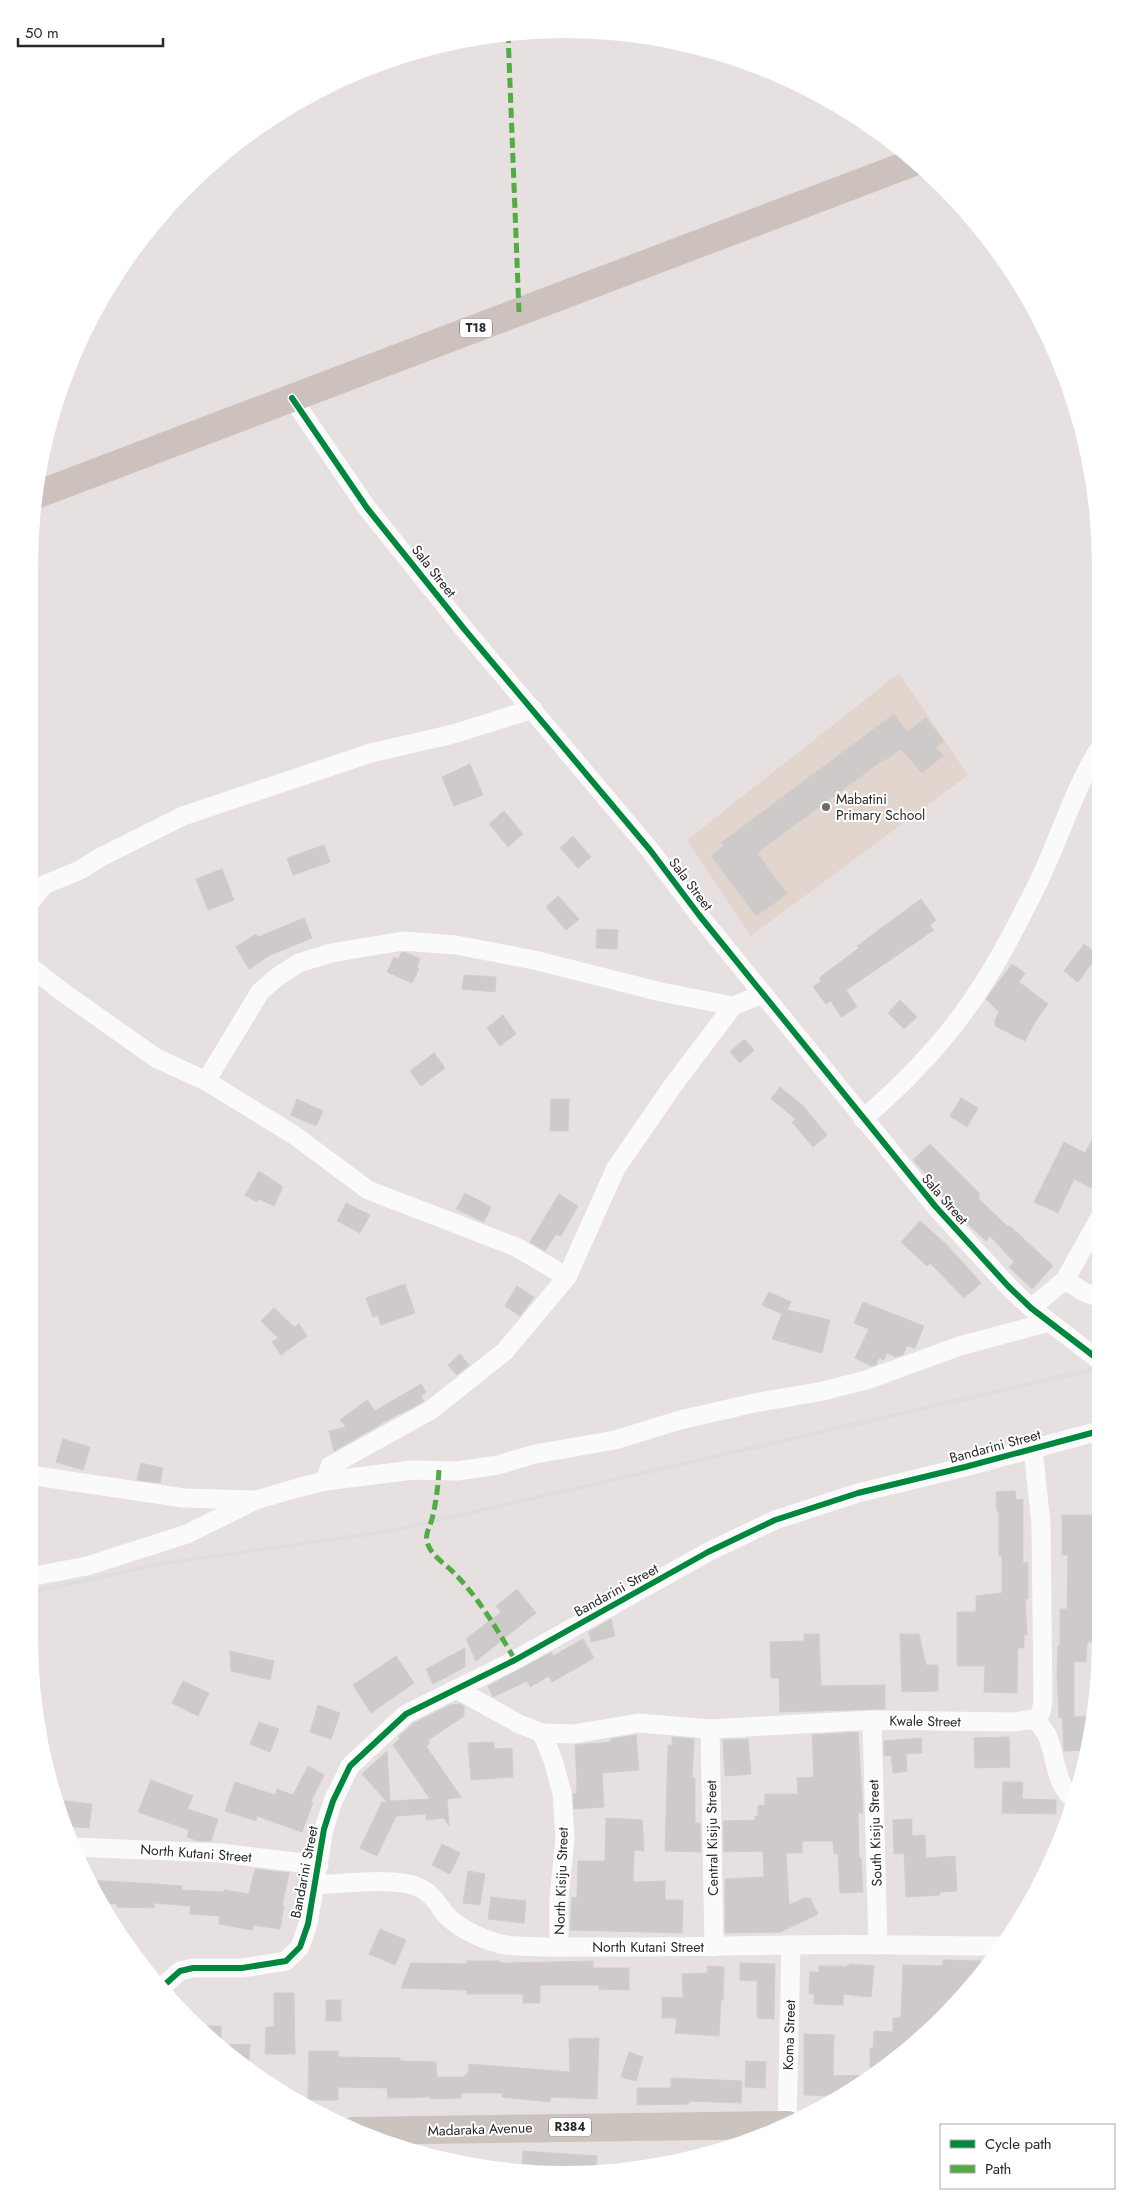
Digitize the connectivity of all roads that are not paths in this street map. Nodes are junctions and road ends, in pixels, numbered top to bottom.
1 (907, 164) edge
2 (292, 398) junction
3 (42, 494) edge
4 (532, 709) junction
5 (1092, 763) edge
6 (38, 892) edge
7 (38, 972) edge
8 (763, 994) junction
9 (734, 1006) junction
10 (206, 1081) junction
11 (863, 1120) junction
12 (1092, 1232) edge
13 (567, 1277) junction
14 (1065, 1280) junction
15 (1092, 1295) edge
16 (1031, 1308) junction
17 (1049, 1322) junction
18 (1092, 1355) edge
19 (1092, 1433) edge
20 (1033, 1448) junction
21 (38, 1476) edge
22 (325, 1481) junction
23 (256, 1500) junction
24 (38, 1575) edge
25 (458, 1690) junction
26 (1036, 1719) junction
27 (872, 1720) junction
28 (710, 1729) junction
29 (542, 1733) junction
30 (1069, 1797) edge
31 (81, 1847) edge
32 (319, 1865) junction
33 (315, 1886) junction
34 (792, 1945) junction
35 (878, 1945) junction
36 (994, 1946) edge
37 (559, 1947) junction
38 (714, 1947) junction
39 (165, 1984) edge
40 (787, 2117) edge
41 (769, 2125) edge
42 (375, 2131) edge

1 - 2 highway, T18
2 - 3 highway, T18
2 - 4 street, Sala Street
4 - 6 street
4 - 8 street, Sala Street
5 - 11 street
7 - 10 street
8 - 9 street
8 - 11 street, Sala Street
9 - 10 street
9 - 13 street
10 - 13 street
11 - 16 street, Sala Street
12 - 14 street
13 - 22 street
14 - 15 street
14 - 16 street
16 - 17 street, Sala Street
17 - 18 street, Sala Street
17 - 22 street
19 - 20 street, Bandarini Street
20 - 25 street, Bandarini Street
20 - 26 street
21 - 23 street
22 - 23 street
23 - 24 street
25 - 29 street
25 - 32 street, Bandarini Street
26 - 27 street, Kwale Street
26 - 30 street
27 - 28 street, Kwale Street
27 - 35 street, South Kisiju Street
28 - 29 street, Kwale Street
28 - 38 street, Central Kisiju Street
29 - 37 street, North Kisiju Street
31 - 32 street, North Kutani Street
32 - 33 street, Bandarini Street
33 - 37 street, North Kutani Street
33 - 39 street, Bandarini Street
34 - 35 street, North Kutani Street
34 - 38 street, North Kutani Street
34 - 40 street, Koma Street
35 - 36 street, North Kutani Street
37 - 38 street, North Kutani Street
41 - 42 main road, Madaraka Avenue / R384

